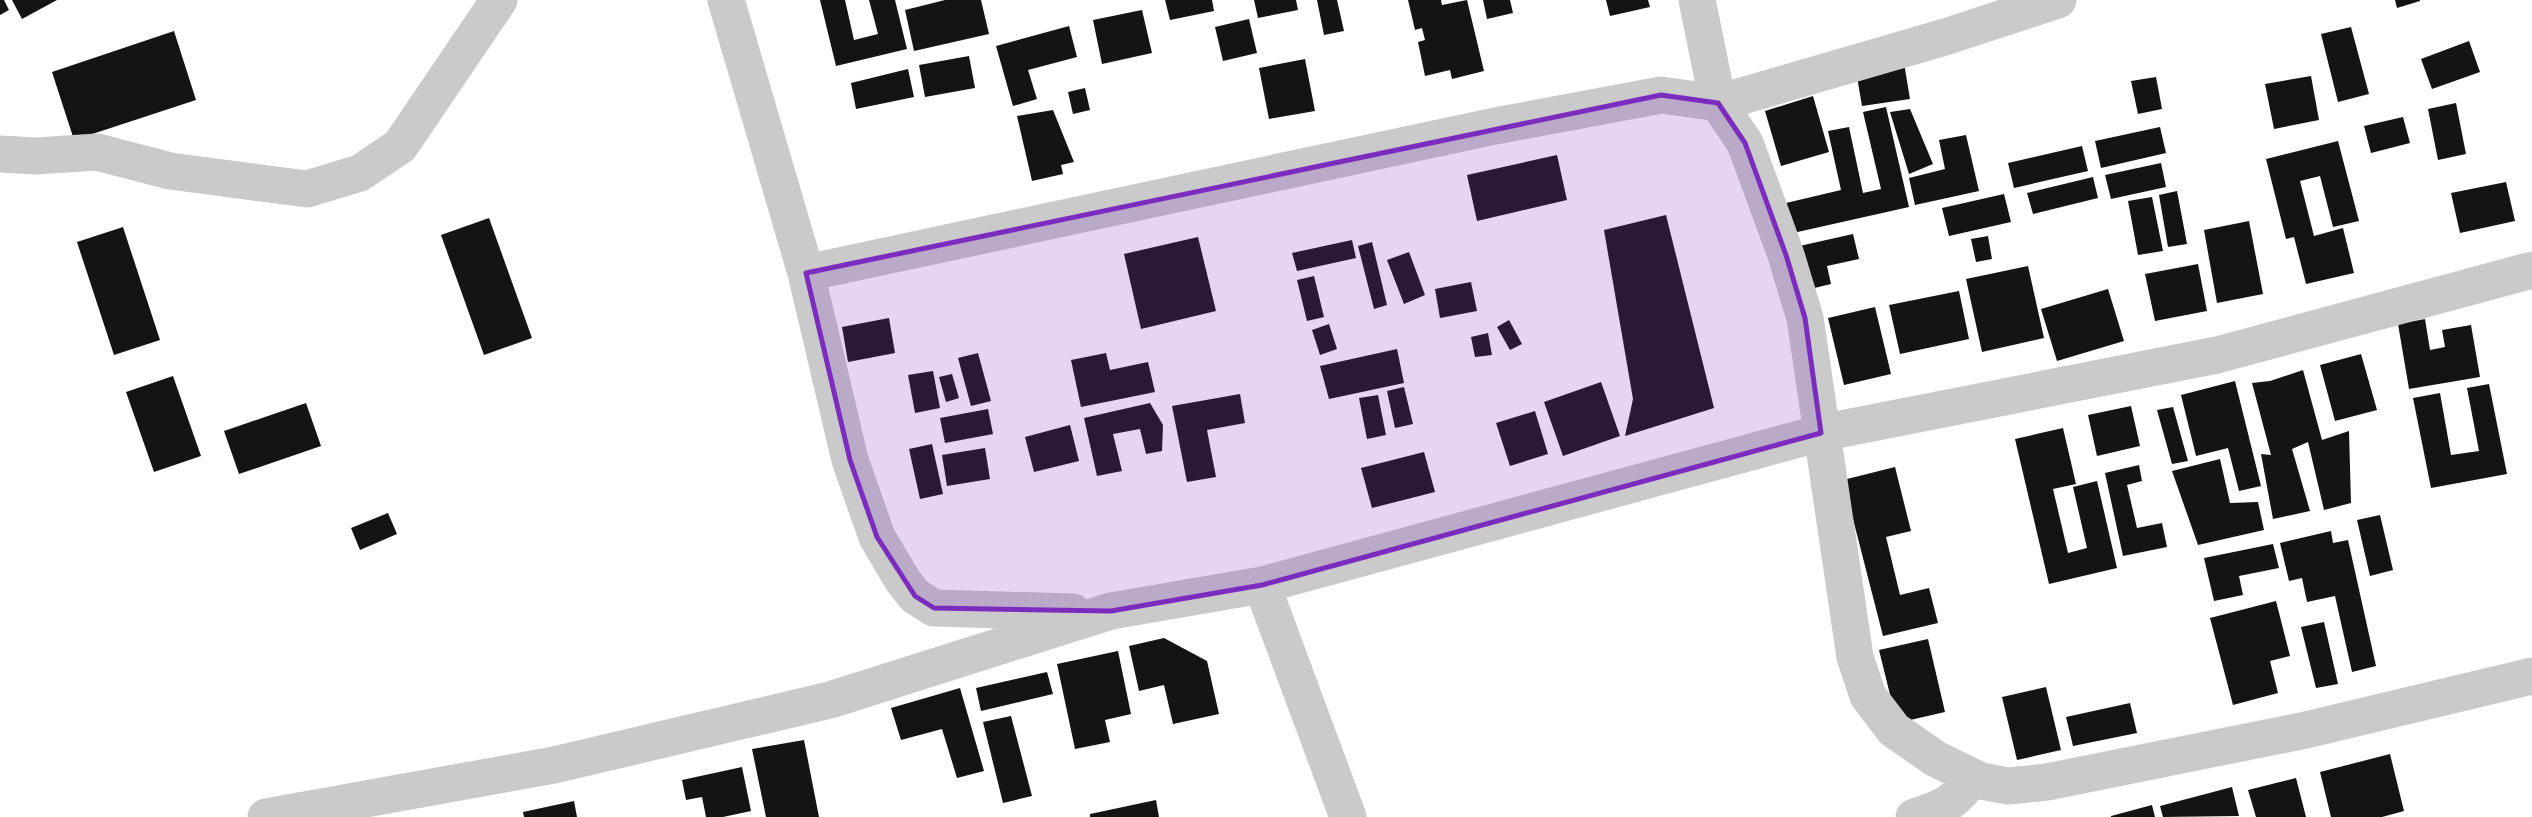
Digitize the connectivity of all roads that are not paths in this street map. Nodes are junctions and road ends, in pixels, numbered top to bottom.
1 (499, 0) edge
2 (726, 0) edge
3 (1697, 0) edge
4 (2058, 0) edge
5 (1718, 103) junction
6 (0, 154) edge
7 (2532, 270) edge
8 (806, 274) junction
9 (1821, 433) junction
10 (1262, 585) junction
11 (1111, 611) junction
12 (2532, 676) edge
13 (1968, 797) edge
14 (266, 817) edge
15 (1348, 817) edge
16 (1914, 817) edge

1 - 6 street
2 - 8 street
3 - 5 street
4 - 5 street
5 - 8 street
5 - 9 street
7 - 9 street
8 - 11 street
9 - 10 street
9 - 13 street
10 - 11 street
10 - 15 street
11 - 14 street
12 - 13 street
13 - 16 street

